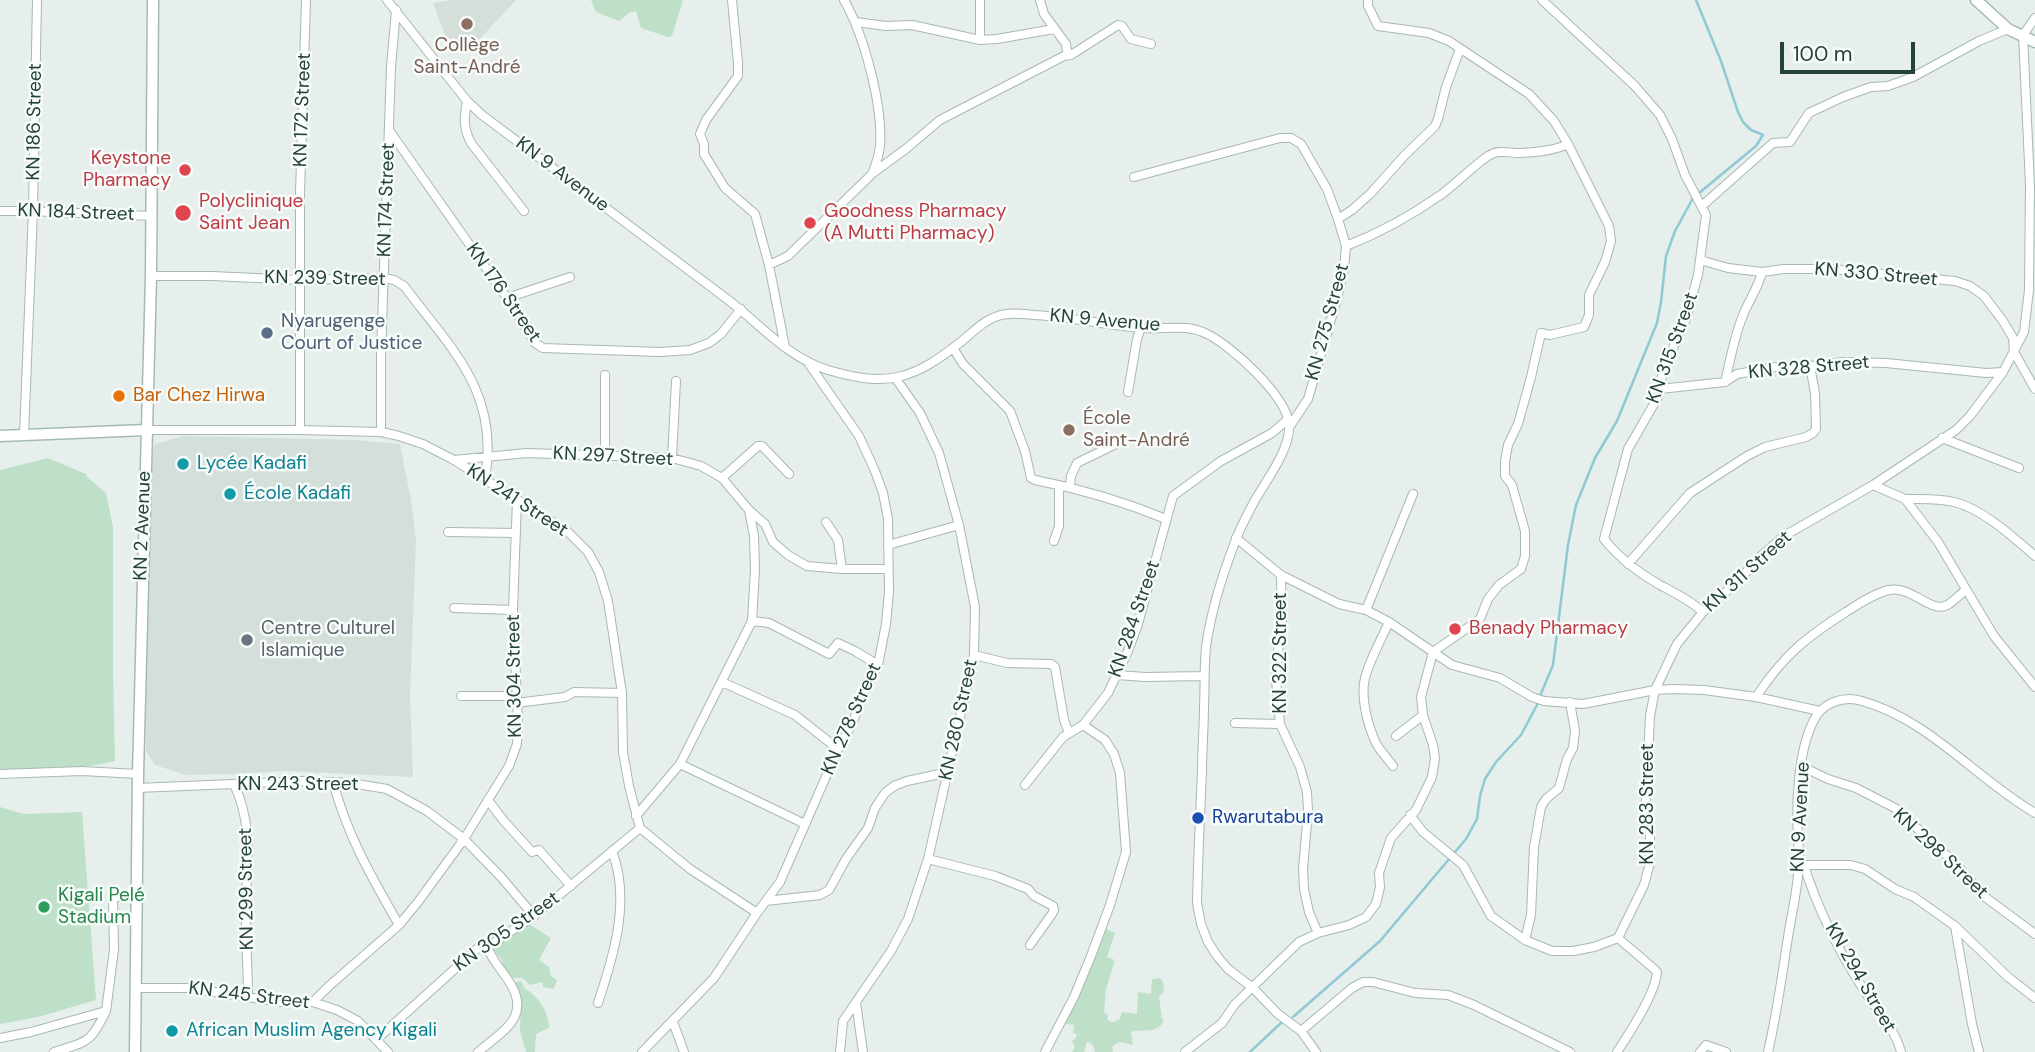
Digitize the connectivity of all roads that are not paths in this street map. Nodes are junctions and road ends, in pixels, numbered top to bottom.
1 (37, 0) edge
2 (153, 0) edge
3 (306, 0) edge
4 (387, 0) edge
5 (732, 0) edge
6 (844, 0) edge
7 (980, 0) edge
8 (1040, 0) edge
9 (1368, 0) edge
10 (1542, 0) edge
11 (1976, 0) edge
12 (396, 10) junction
13 (2035, 18) edge
14 (856, 22) junction
15 (1054, 29) junction
16 (2008, 29) junction
17 (2023, 35) junction
18 (980, 40) junction
19 (2035, 42) edge
20 (1151, 44) dead end
21 (1460, 49) junction
22 (1070, 55) junction
23 (467, 101) junction
24 (389, 130) junction
25 (1568, 144) junction
26 (873, 173) junction
27 (1135, 177) dead end
28 (1703, 205) junction
29 (0, 211) edge
30 (33, 211) junction
31 (524, 211) dead end
32 (152, 216) junction
33 (1338, 219) junction
34 (1346, 246) junction
35 (1700, 260) junction
36 (769, 265) junction
37 (1762, 272) junction
38 (151, 276) junction
39 (570, 277) dead end
40 (384, 278) junction
41 (300, 280) junction
42 (507, 298) junction
43 (741, 309) junction
44 (1141, 328) junction
45 (785, 347) junction
46 (953, 348) junction
47 (2014, 352) junction
48 (809, 363) junction
49 (1811, 366) junction
50 (2003, 372) junction
51 (606, 375) dead end
52 (896, 379) junction
53 (676, 381) dead end
54 (1725, 382) junction
55 (2035, 388) edge
56 (1660, 389) junction
57 (1128, 392) dead end
58 (1289, 423) junction
59 (146, 430) junction
60 (300, 430) junction
61 (381, 432) junction
62 (24, 435) junction
63 (0, 436) edge
64 (1942, 438) junction
65 (1116, 444) dead end
66 (489, 456) junction
67 (605, 456) junction
68 (672, 458) junction
69 (454, 460) junction
70 (2019, 468) dead end
71 (789, 474) dead end
72 (722, 478) junction
73 (485, 479) junction
74 (1059, 485) junction
75 (1873, 485) junction
76 (1070, 486) junction
77 (1413, 494) dead end
78 (1905, 499) junction
79 (517, 500) junction
80 (749, 510) junction
81 (1166, 519) junction
82 (826, 522) dead end
83 (959, 525) junction
84 (449, 532) dead end
85 (516, 533) junction
86 (1237, 538) junction
87 (1054, 541) dead end
88 (888, 545) junction
89 (2035, 556) edge
90 (1628, 565) junction
91 (842, 569) junction
92 (888, 569) junction
93 (1281, 575) junction
94 (1966, 590) junction
95 (454, 608) dead end
96 (513, 610) junction
97 (1366, 610) junction
98 (1703, 612) junction
99 (752, 621) junction
100 (1389, 622) junction
101 (1433, 652) junction
102 (974, 655) junction
103 (878, 665) junction
104 (1117, 675) junction
105 (1204, 676) junction
106 (722, 682) junction
107 (2035, 687) edge
108 (1655, 690) junction
109 (622, 693) junction
110 (461, 696) dead end
111 (1756, 697) junction
112 (516, 699) junction
113 (1570, 702) junction
114 (1820, 711) junction
115 (1423, 715) junction
116 (1235, 723) dead end
117 (1280, 724) junction
118 (1083, 725) junction
119 (1069, 733) junction
120 (1396, 736) dead end
121 (838, 749) junction
122 (680, 764) junction
123 (1393, 765) dead end
124 (1801, 766) junction
125 (949, 772) junction
126 (0, 774) edge
127 (138, 774) junction
128 (333, 782) junction
129 (234, 784) junction
130 (1025, 785) dead end
131 (138, 788) junction
132 (488, 800) junction
133 (2035, 813) edge
134 (636, 816) junction
135 (1410, 816) junction
136 (805, 824) junction
137 (640, 828) junction
138 (464, 839) junction
139 (612, 851) junction
140 (928, 859) junction
141 (1802, 863) junction
142 (572, 886) junction
143 (135, 897) junction
144 (766, 901) junction
145 (757, 913) junction
146 (534, 916) junction
147 (399, 925) junction
148 (1955, 926) junction
149 (1318, 933) junction
150 (2035, 934) edge
151 (1618, 938) junction
152 (1525, 940) junction
153 (1030, 945) dead end
154 (487, 947) junction
155 (136, 988) junction
156 (1252, 988) junction
157 (247, 996) junction
158 (2035, 998) edge
159 (313, 1002) junction
160 (598, 1003) dead end
161 (856, 1003) junction
162 (106, 1011) junction
163 (673, 1023) junction
164 (1301, 1031) junction
165 (0, 1038) edge
166 (376, 1040) junction
167 (54, 1052) edge
168 (135, 1052) edge
169 (388, 1052) edge
170 (478, 1052) edge
171 (642, 1052) edge
172 (684, 1052) edge
173 (839, 1052) edge
174 (863, 1052) edge
175 (1045, 1052) edge
176 (1185, 1052) edge
177 (1316, 1052) edge
178 (1570, 1052) edge
179 (1617, 1052) edge
180 (1700, 1052) edge
181 (1726, 1052) edge
182 (1769, 1052) edge
183 (1901, 1052) edge
184 (1979, 1052) edge

1 - 30 street, KN 186 Street
2 - 32 main road, KN 2 Avenue
3 - 41 street, KN 172 Street
4 - 12 street, KN 9 Avenue
5 - 36 street
6 - 14 street
7 - 18 street
8 - 15 street
9 - 21 street
10 - 28 street, KN 315 Street
11 - 16 main road
12 - 23 street, KN 9 Avenue
12 - 24 street, KN 174 Street
13 - 17 street
14 - 18 street
14 - 26 street
15 - 18 street
15 - 22 street
16 - 17 main road
16 - 28 street
17 - 19 main road
17 - 47 street, KN 311 Street
20 - 22 street
21 - 25 street
21 - 33 street
22 - 26 street
23 - 31 street
23 - 43 street, KN 9 Avenue
24 - 40 street, KN 174 Street
24 - 42 street, KN 176 Street
25 - 34 street
25 - 101 street
26 - 36 street
27 - 33 street, KN 275 Street
28 - 35 street, KN 315 Street
29 - 30 street, KN 184 Street
30 - 32 street, KN 184 Street
30 - 62 street, KN 186 Street
32 - 38 main road, KN 2 Avenue
33 - 34 street, KN 275 Street
34 - 58 street, KN 275 Street
35 - 37 street, KN 330 Street
35 - 56 street, KN 315 Street
36 - 45 street
37 - 47 street, KN 330 Street
37 - 54 street
38 - 41 street, KN 239 Street
38 - 59 main road, KN 2 Avenue
39 - 42 street
40 - 41 street, KN 239 Street
40 - 61 street, KN 174 Street
40 - 66 street, KN 239 Street
41 - 60 street, KN 172 Street
42 - 43 street, KN 176 Street
43 - 45 street, KN 9 Avenue
44 - 46 street, KN 9 Avenue
44 - 57 street
44 - 58 street, KN 9 Avenue
45 - 48 street, KN 9 Avenue
46 - 52 street, KN 9 Avenue
46 - 74 street
47 - 50 street, KN 311 Street
47 - 55 street, KN 330 Street
48 - 52 street, KN 9 Avenue
48 - 88 street, KN 278 Street
49 - 50 street, KN 328 Street
49 - 54 street, KN 328 Street
49 - 90 street
50 - 64 street, KN 311 Street
51 - 67 street
52 - 83 street, KN 280 Street
53 - 68 street
54 - 56 street, KN 328 Street
56 - 90 street, KN 315 Street
58 - 81 street, KN 284 Street
58 - 86 street
59 - 60 street, KN 241 Street
59 - 62 main road
59 - 127 main road, KN 2 Avenue
60 - 61 street, KN 241 Street
61 - 69 street, KN 241 Street
62 - 63 main road
64 - 70 street
64 - 75 street, KN 311 Street
65 - 76 street
66 - 67 street, KN 297 Street
66 - 69 street, KN 297 Street
66 - 73 street, KN 239 Street
67 - 68 street, KN 297 Street
68 - 72 street, KN 297 Street
69 - 73 street, KN 241 Street
71 - 72 street
72 - 80 street, KN 297 Street
73 - 79 street, KN 241 Street
74 - 76 street
74 - 87 street
75 - 78 street
75 - 98 street, KN 311 Street
76 - 81 street
77 - 97 street
78 - 89 street
78 - 94 street
79 - 85 street, KN 304 Street
79 - 109 street, KN 241 Street
80 - 91 street, KN 297 Street
80 - 99 street
81 - 104 street, KN 284 Street
82 - 91 street
83 - 88 street
83 - 102 street, KN 280 Street
84 - 85 street
85 - 96 street, KN 304 Street
86 - 93 street
86 - 105 street
88 - 92 street, KN 278 Street
90 - 98 street, KN 315 Street
91 - 92 street, KN 297 Street
92 - 103 street, KN 278 Street
93 - 97 street
93 - 117 street, KN 322 Street
94 - 107 street
94 - 111 street
95 - 96 street
96 - 112 street, KN 304 Street
97 - 100 street
98 - 108 street, KN 311 Street
99 - 103 street
99 - 106 street
100 - 101 street
100 - 123 street
101 - 113 street
101 - 115 street
102 - 119 street
102 - 125 street, KN 280 Street
103 - 121 street, KN 278 Street
104 - 105 street
104 - 118 street, KN 284 Street
105 - 156 street
106 - 121 street
106 - 122 street
108 - 111 street
108 - 113 street
108 - 151 street, KN 283 Street
109 - 112 street
109 - 134 street, KN 241 Street
110 - 112 street
111 - 114 street
112 - 132 street, KN 304 Street
113 - 152 street
114 - 124 street, KN 9 Avenue
114 - 133 street
115 - 120 street
115 - 135 street
116 - 117 street
117 - 149 street, KN 322 Street
118 - 119 street
118 - 175 street
119 - 130 street
121 - 136 street, KN 278 Street
122 - 134 street
122 - 136 street
124 - 141 street, KN 9 Avenue
124 - 150 street, KN 298 Street
125 - 140 street, KN 280 Street
125 - 144 street
126 - 127 street
127 - 131 main road, KN 2 Avenue
128 - 129 street, KN 243 Street
128 - 138 street, KN 243 Street
128 - 147 street
129 - 131 street, KN 243 Street
129 - 157 street, KN 299 Street
131 - 143 main road, KN 2 Avenue
132 - 138 street, KN 304 Street
132 - 142 street
134 - 137 street, KN 241 Street
135 - 149 street
135 - 152 street
136 - 144 street, KN 278 Street
137 - 139 street, KN 305 Street
137 - 145 street
138 - 146 street, KN 243 Street
138 - 147 street, KN 304 Street
139 - 142 street, KN 305 Street
139 - 160 street
140 - 153 street
140 - 161 street, KN 280 Street
141 - 148 street
141 - 182 street, KN 9 Avenue
141 - 183 street, KN 294 Street
142 - 146 street, KN 305 Street
143 - 155 main road, KN 2 Avenue
143 - 162 street
144 - 145 street, KN 278 Street
145 - 163 street, KN 278 Street
146 - 154 street, KN 305 Street
147 - 159 street, KN 304 Street
148 - 158 street
148 - 184 street
149 - 156 street
151 - 152 street
151 - 179 street
154 - 166 street, KN 305 Street
154 - 170 street
155 - 157 street, KN 245 Street
155 - 168 main road, KN 2 Avenue
156 - 164 street
156 - 176 street
157 - 159 street, KN 245 Street
159 - 166 street, KN 245 Street
161 - 173 street, KN 280 Street
161 - 174 street
162 - 165 street
162 - 167 street
163 - 171 street, KN 278 Street
163 - 172 street
164 - 177 street
164 - 178 street
166 - 169 street, KN 245 Street
180 - 181 street

